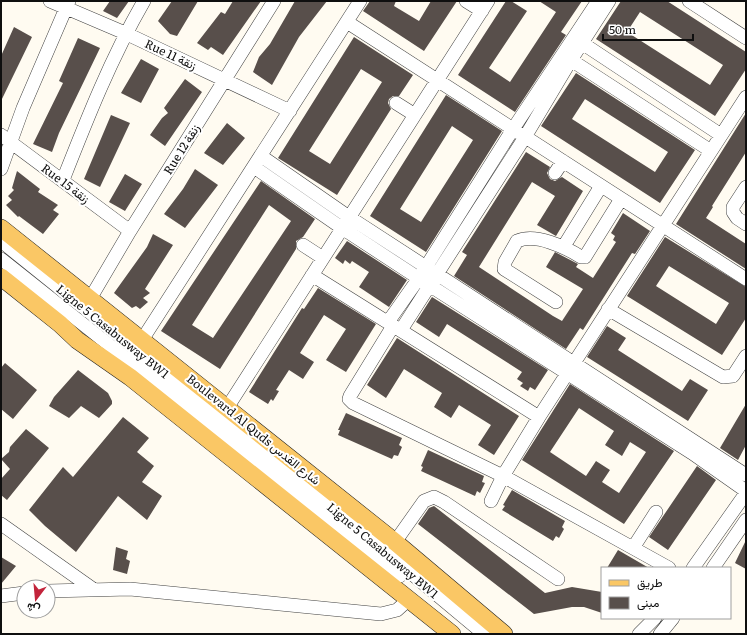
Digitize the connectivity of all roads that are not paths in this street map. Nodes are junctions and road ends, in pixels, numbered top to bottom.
1 (50, 1) edge
2 (144, 1) edge
3 (274, 1) edge
4 (360, 1) edge
5 (466, 1) edge
6 (598, 1) edge
7 (609, 1) edge
8 (689, 1) edge
9 (68, 5) edge
10 (485, 6) edge
11 (347, 22) junction
12 (125, 33) junction
13 (746, 38) edge
14 (582, 43) junction
15 (571, 60) junction
16 (225, 79) junction
17 (437, 80) junction
18 (746, 97) edge
19 (396, 103) dead end
20 (290, 110) junction
21 (415, 115) junction
22 (513, 129) junction
23 (722, 135) junction
24 (525, 137) junction
25 (6, 139) edge
26 (711, 151) junction
27 (563, 161) junction
28 (257, 162) junction
29 (1, 169) edge
30 (555, 173) dead end
31 (63, 180) junction
32 (601, 186) junction
33 (746, 187) edge
34 (621, 199) junction
35 (349, 217) junction
36 (746, 224) edge
37 (662, 225) junction
38 (1, 228) edge
39 (342, 228) junction
40 (130, 232) junction
41 (1, 241) edge
42 (303, 245) dead end
43 (564, 246) junction
44 (323, 258) junction
45 (1, 259) edge
46 (431, 270) junction
47 (312, 275) junction
48 (1, 277) edge
49 (746, 279) edge
50 (424, 282) junction
51 (90, 299) junction
52 (556, 302) dead end
53 (608, 309) junction
54 (394, 326) junction
55 (142, 340) junction
56 (746, 356) edge
57 (571, 367) junction
58 (227, 408) junction
59 (539, 417) junction
60 (746, 475) edge
61 (503, 476) junction
62 (746, 492) edge
63 (491, 501) dead end
64 (656, 512) dead end
65 (746, 520) edge
66 (1, 524) edge
67 (395, 542) junction
68 (633, 548) junction
69 (667, 567) edge
70 (694, 567) edge
71 (714, 567) edge
72 (558, 579) dead end
73 (93, 589) junction
74 (56, 591) edge
75 (16, 594) edge
76 (1, 596) edge
77 (408, 600) junction
78 (653, 619) edge
79 (672, 619) edge
80 (452, 634) edge
81 (473, 634) edge
82 (484, 634) edge
83 (504, 634) edge
84 (639, 634) edge
85 (660, 634) edge

1 - 9 street, Rue 11 زنقة
2 - 12 street
3 - 16 street, Rue 12 زنقة
4 - 11 street
5 - 10 street
6 - 22 street
7 - 14 street
8 - 13 street
9 - 12 street, Rue 11 زنقة
9 - 25 street
10 - 17 street
11 - 17 street
11 - 20 street
12 - 16 street, Rue 11 زنقة
12 - 31 street
14 - 15 street
14 - 23 street
15 - 24 street
15 - 26 street
16 - 20 street, Rue 11 زنقة
16 - 40 street, Rue 12 زنقة
17 - 21 street
17 - 22 street
18 - 23 street
19 - 21 street
20 - 28 street
21 - 35 street
22 - 24 street
22 - 46 street
23 - 26 street
24 - 27 street
24 - 46 street
25 - 29 street
25 - 31 street, Rue 15 زنقة
26 - 37 street
27 - 30 street
27 - 32 street
28 - 35 street
28 - 39 street
28 - 55 street
31 - 40 street, Rue 15 زنقة
32 - 34 street
32 - 43 street
33 - 36 street
34 - 37 street
34 - 43 street
35 - 39 street
35 - 46 street
37 - 49 street
37 - 53 street
38 - 51 main road, Boulevard Al Quds شارع القدس
39 - 44 street
39 - 50 street
40 - 51 street, Rue 12 زنقة
41 - 82 street, Ligne 5 Casabusway BW1
42 - 44 street
43 - 52 street
44 - 47 street
45 - 81 street, Ligne 5 Casabusway BW1
46 - 50 street
46 - 57 street
47 - 54 street
47 - 58 street
48 - 77 main road
50 - 54 street
50 - 57 street
51 - 55 main road, Boulevard Al Quds شارع القدس
53 - 56 street
53 - 57 street
54 - 59 street
54 - 61 street
55 - 58 main road, Boulevard Al Quds شارع القدس
57 - 59 street
57 - 60 street
57 - 62 street
58 - 67 main road, Boulevard Al Quds شارع القدس
59 - 61 street
61 - 63 street
61 - 68 street
62 - 70 street
64 - 68 street
65 - 71 street
66 - 73 street
67 - 72 street
67 - 83 main road, Boulevard Al Quds شارع القدس
68 - 69 street
73 - 74 street
73 - 77 street
75 - 76 street
77 - 80 main road
78 - 84 street
79 - 85 street

